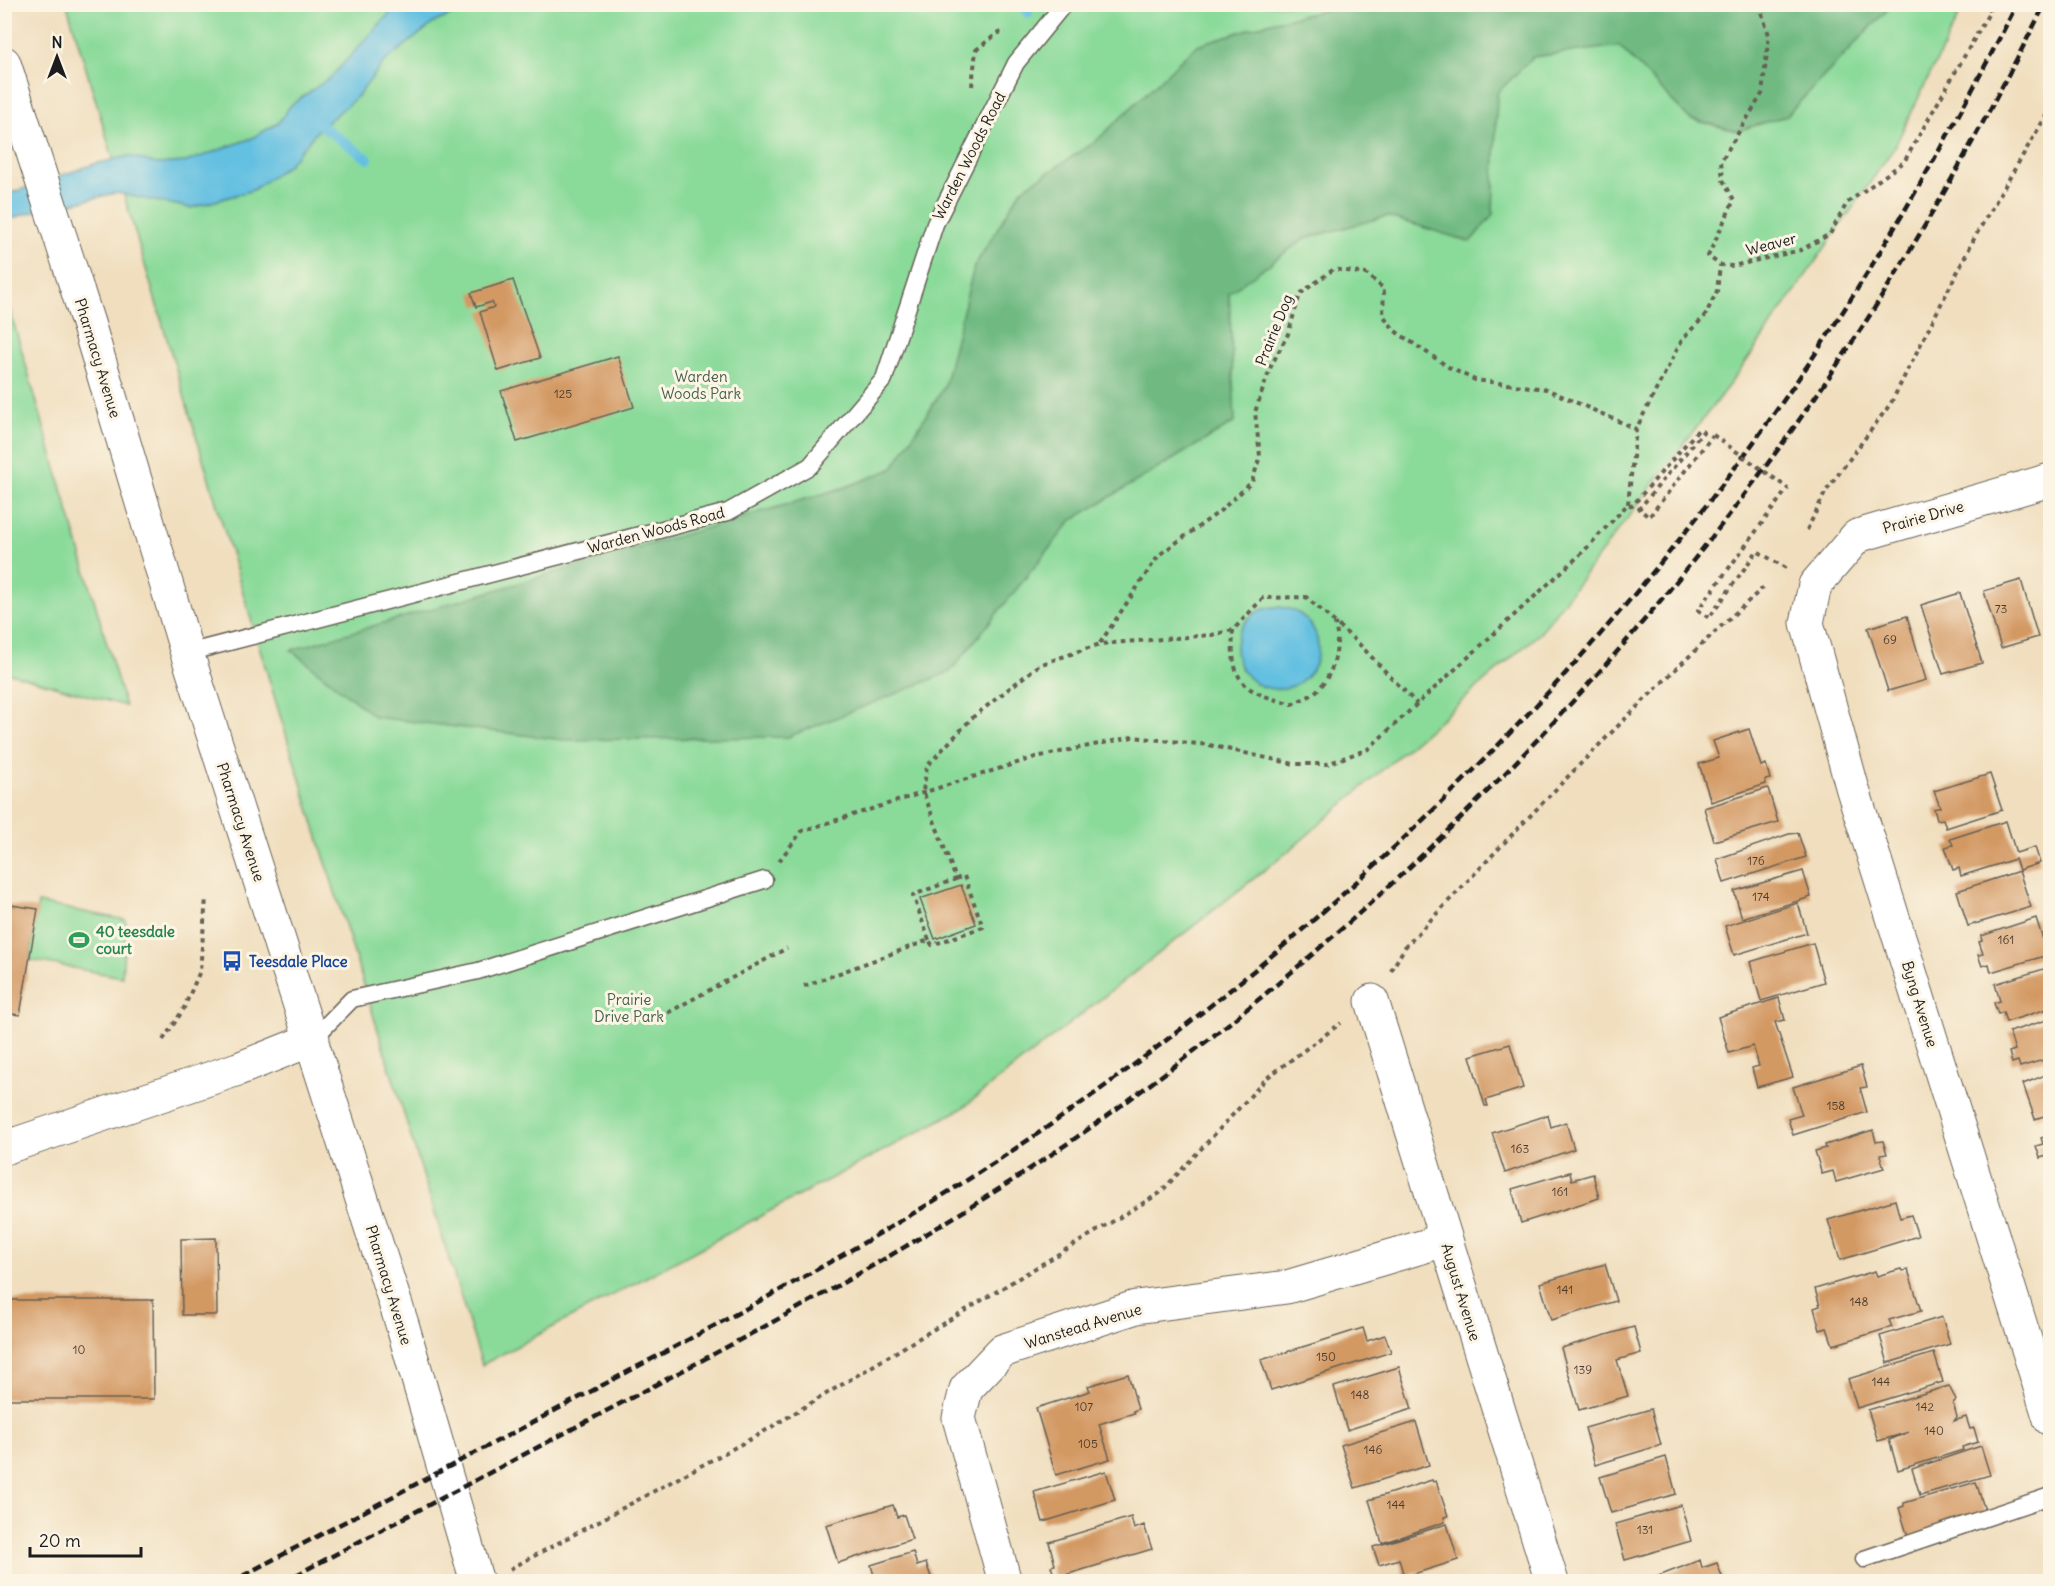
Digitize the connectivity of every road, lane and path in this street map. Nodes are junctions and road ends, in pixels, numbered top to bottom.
1 (1064, 4) edge
2 (1762, 4) edge
3 (1990, 4) edge
4 (4, 63) edge
5 (2050, 109) edge
6 (1720, 266) junction
7 (1636, 429) junction
8 (2050, 480) edge
9 (1628, 504) junction
10 (1807, 530) dead end
11 (1768, 558) dead end
12 (1815, 585) joint
13 (1764, 587) dead end
14 (1335, 621) junction
15 (1233, 630) junction
16 (1100, 644) junction
17 (187, 653) junction
18 (1417, 704) junction
19 (923, 791) junction
20 (956, 879) junction
21 (764, 880) joint
22 (206, 898) dead end
23 (929, 940) junction
24 (787, 948) dead end
25 (804, 986) dead end
26 (1372, 1001) junction
27 (660, 1017) dead end
28 (313, 1039) junction
29 (163, 1040) dead end
30 (4, 1148) edge
31 (1445, 1240) junction
32 (2050, 1419) edge
33 (2050, 1496) edge
34 (1864, 1559) dead end
35 (491, 1576) edge
36 (1005, 1581) edge
37 (1552, 1581) edge

1 - 17 lane, Warden Woods Road
2 - 6 path
3 - 6 path, Weaver
4 - 17 street, Pharmacy Avenue
5 - 10 path
6 - 7 path
7 - 9 path
7 - 16 path, Prairie Dog
8 - 12 street, Prairie Drive
9 - 11 path, bridge
9 - 18 path
12 - 32 street, Byng Avenue
13 - 26 path
14 - 15 path
14 - 15 path
14 - 18 path
15 - 16 path
16 - 19 path
17 - 28 street, Pharmacy Avenue
18 - 19 path
19 - 20 path
19 - 21 path
20 - 23 path
20 - 23 path
21 - 28 lane
22 - 29 path
23 - 25 path
24 - 27 path
26 - 31 street, August Avenue
26 - 35 path
28 - 30 street
28 - 35 street, Pharmacy Avenue
31 - 36 street, Wanstead Avenue
31 - 37 street, August Avenue
33 - 34 lane

